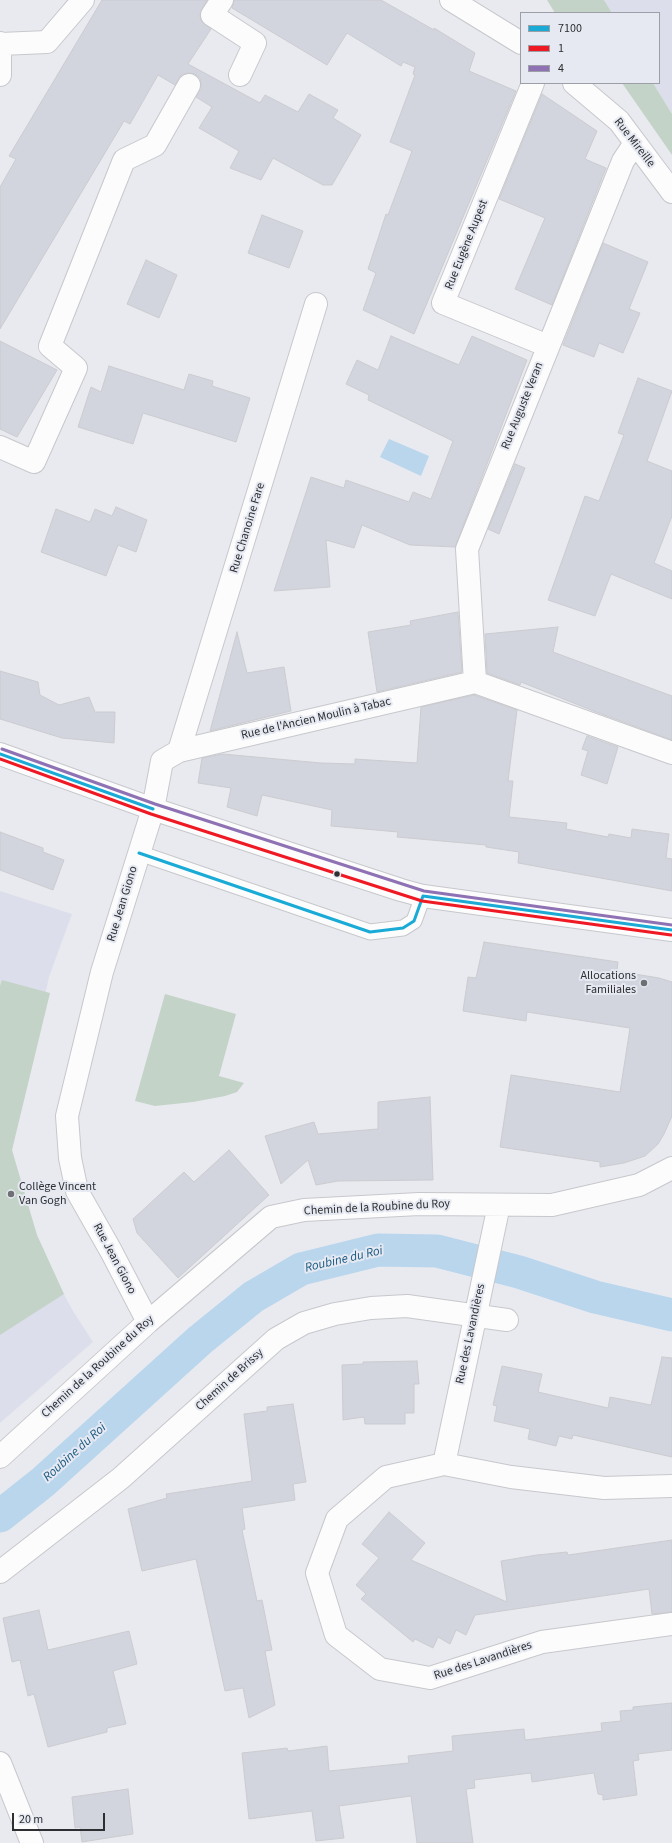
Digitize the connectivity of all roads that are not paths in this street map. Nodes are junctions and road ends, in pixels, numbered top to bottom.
1 (83, 0) edge
2 (222, 0) edge
3 (451, 0) edge
4 (520, 42) edge
5 (0, 44) edge
6 (0, 75) edge
7 (240, 76) dead end
8 (533, 84) edge
9 (575, 84) edge
10 (188, 85) dead end
11 (635, 143) junction
12 (672, 192) edge
13 (316, 304) dead end
14 (548, 346) junction
15 (0, 447) edge
16 (476, 682) junction
17 (179, 751) junction
18 (672, 753) edge
19 (0, 754) edge
20 (152, 809) junction
21 (139, 852) junction
22 (423, 896) junction
23 (672, 930) edge
24 (672, 1168) edge
25 (499, 1205) junction
26 (476, 1309) junction
27 (507, 1320) dead end
28 (148, 1322) junction
29 (0, 1457) edge
30 (444, 1464) junction
31 (672, 1486) edge
32 (0, 1572) edge
33 (672, 1624) edge
34 (0, 1763) edge
35 (32, 1843) edge

1 - 5 street
2 - 7 street
3 - 4 street
5 - 6 street
8 - 14 street, Rue Eugène Aupest
9 - 11 street, Rue Mireille
10 - 15 street
11 - 12 street, Rue Mireille
11 - 14 street, Rue Auguste Veran
13 - 17 street, Rue Chanoine Fare
14 - 16 street, Rue Auguste Veran
16 - 17 street, Rue de l'Ancien Moulin à Tabac
16 - 18 street
17 - 20 street, Rue de l'Ancien Moulin à Tabac
19 - 20 street
20 - 21 street, Rue Jean Giono
20 - 22 street
21 - 22 lane
21 - 28 street, Rue Jean Giono
22 - 23 street
24 - 25 street, Chemin de la Roubine du Roy
25 - 26 street, Rue des Lavandières
25 - 28 street, Chemin de la Roubine du Roy
26 - 27 street, Chemin de Brissy
26 - 30 street, Rue des Lavandières
26 - 32 street, Chemin de Brissy
28 - 29 street, Chemin de la Roubine du Roy
30 - 31 street, Rue des Lavandières
30 - 33 street, Rue des Lavandières
34 - 35 street

